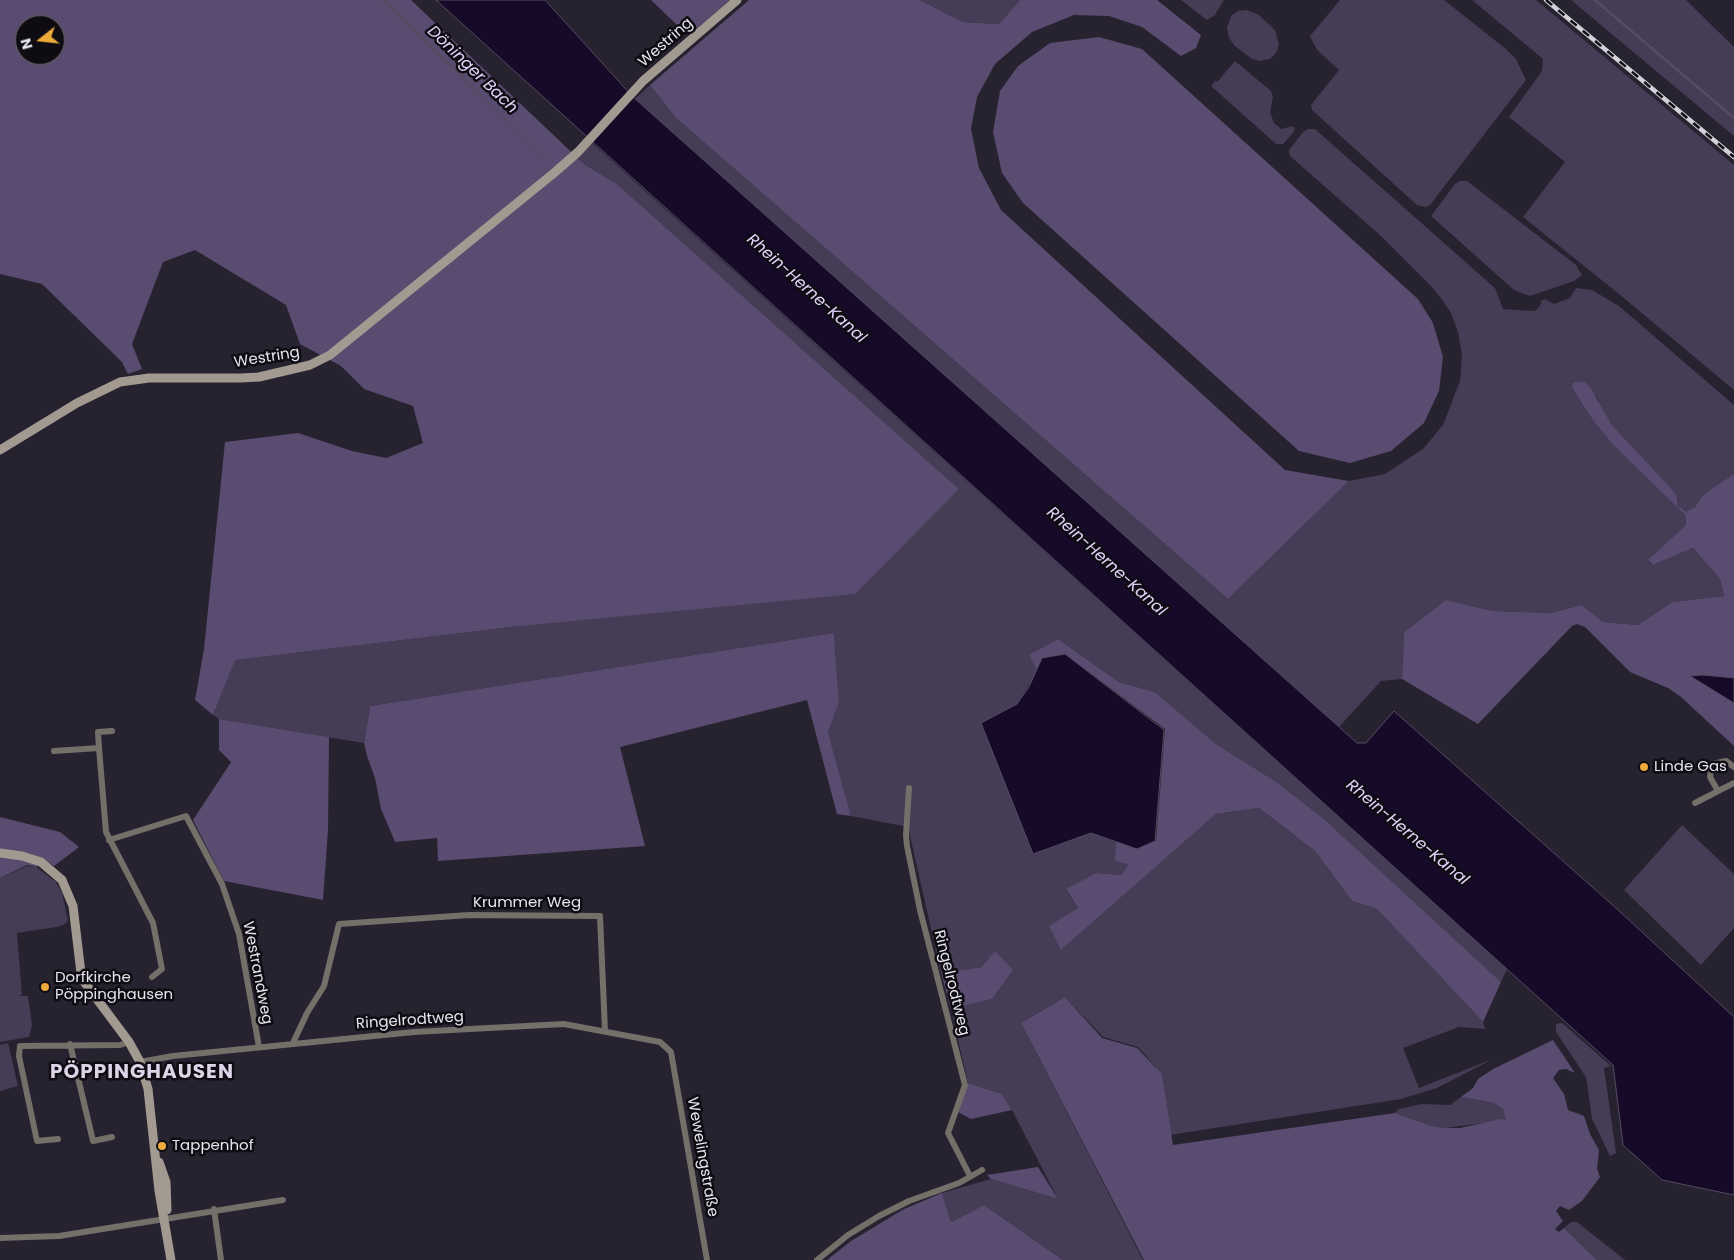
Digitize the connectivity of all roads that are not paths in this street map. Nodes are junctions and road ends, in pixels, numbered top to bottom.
1 (737, 0) edge
2 (0, 450) edge
3 (112, 731) dead end
4 (99, 748) junction
5 (54, 751) dead end
6 (1734, 767) edge
7 (1734, 783) edge
8 (909, 788) dead end
9 (1718, 791) junction
10 (1695, 803) dead end
11 (108, 840) junction
12 (0, 852) edge
13 (152, 978) dead end
14 (605, 1031) junction
15 (129, 1042) junction
16 (293, 1043) junction
17 (70, 1044) junction
18 (259, 1047) junction
19 (673, 1059) joint
20 (140, 1062) junction
21 (112, 1137) dead end
22 (58, 1139) dead end
23 (982, 1170) dead end
24 (970, 1176) junction
25 (283, 1200) dead end
26 (214, 1209) junction
27 (165, 1218) junction
28 (0, 1238) edge
29 (171, 1260) edge
30 (221, 1260) edge
31 (707, 1260) edge
32 (817, 1260) edge

1 - 2 main road, Westring
3 - 4 street
4 - 5 street
4 - 11 street
6 - 9 street
7 - 9 street
8 - 24 street, Ringelrodtweg
9 - 10 street
11 - 13 street
11 - 18 street, Westrandweg
12 - 15 main road
14 - 16 street, Ringelrodtweg
14 - 16 street, Krummer Weg
14 - 19 street, Ringelrodtweg
15 - 17 street
15 - 20 main road
16 - 18 street, Ringelrodtweg
17 - 21 street
17 - 22 street
18 - 20 street, Ringelrodtweg
19 - 31 street, Wewelingstraße
20 - 27 main road
23 - 24 street
24 - 32 street
25 - 26 street
26 - 27 street
26 - 30 street
27 - 28 street
27 - 29 main road

